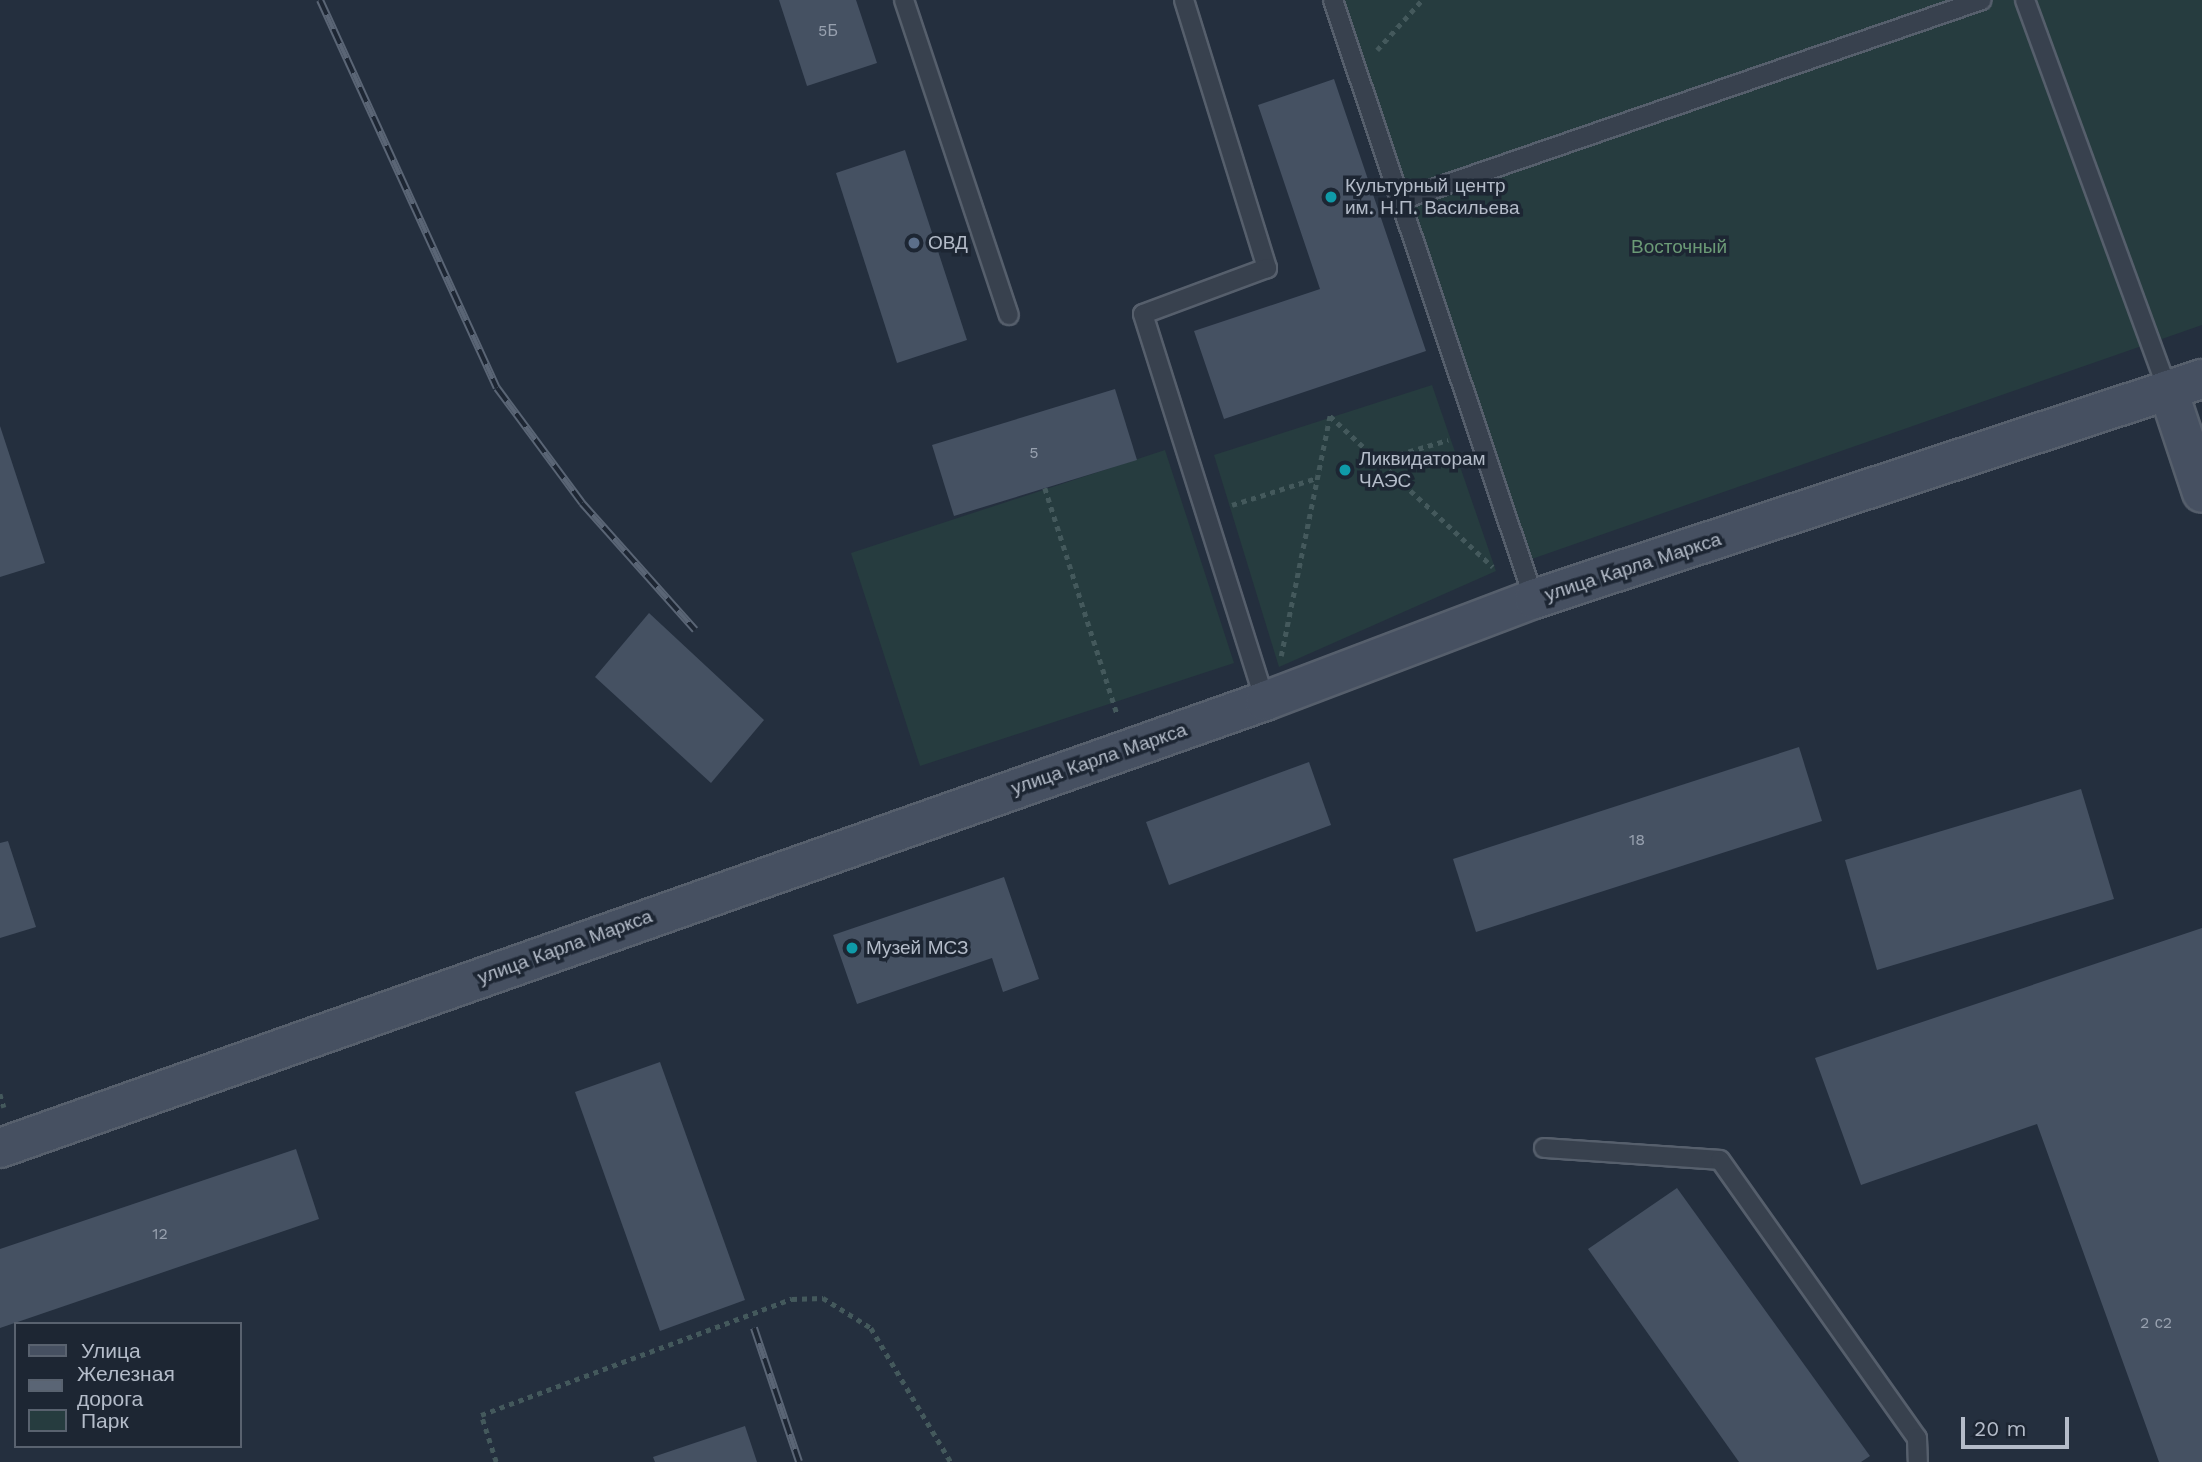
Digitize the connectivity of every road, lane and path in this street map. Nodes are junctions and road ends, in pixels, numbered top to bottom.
1 (904, 0) edge
2 (1184, 0) edge
3 (1334, 0) edge
4 (1422, 0) edge
5 (1982, 0) edge
6 (2025, 0) edge
7 (1358, 71) junction
8 (1401, 201) junction
9 (1009, 315) dead end
10 (2185, 384) edge
11 (1448, 440) dead end
12 (1380, 460) junction
13 (1314, 479) junction
14 (1045, 488) dead end
15 (2202, 493) edge
16 (1230, 506) dead end
17 (1496, 570) dead end
18 (1534, 599) junction
19 (1272, 684) junction
20 (1120, 723) dead end
21 (0, 1094) edge
22 (2, 1130) edge
23 (1544, 1148) dead end
24 (496, 1462) edge
25 (951, 1462) edge
26 (1918, 1462) edge

1 - 9 lane
2 - 19 lane
3 - 7 lane
4 - 7 path
5 - 8 lane
6 - 10 lane
7 - 8 lane
8 - 18 lane
10 - 15 street
10 - 18 street, улица Карла Маркса
11 - 12 path
12 - 13 path
12 - 17 path
13 - 16 path
13 - 19 path
14 - 20 path
18 - 19 street, улица Карла Маркса
19 - 22 street, улица Карла Маркса
21 - 22 path
23 - 26 lane
24 - 25 path

